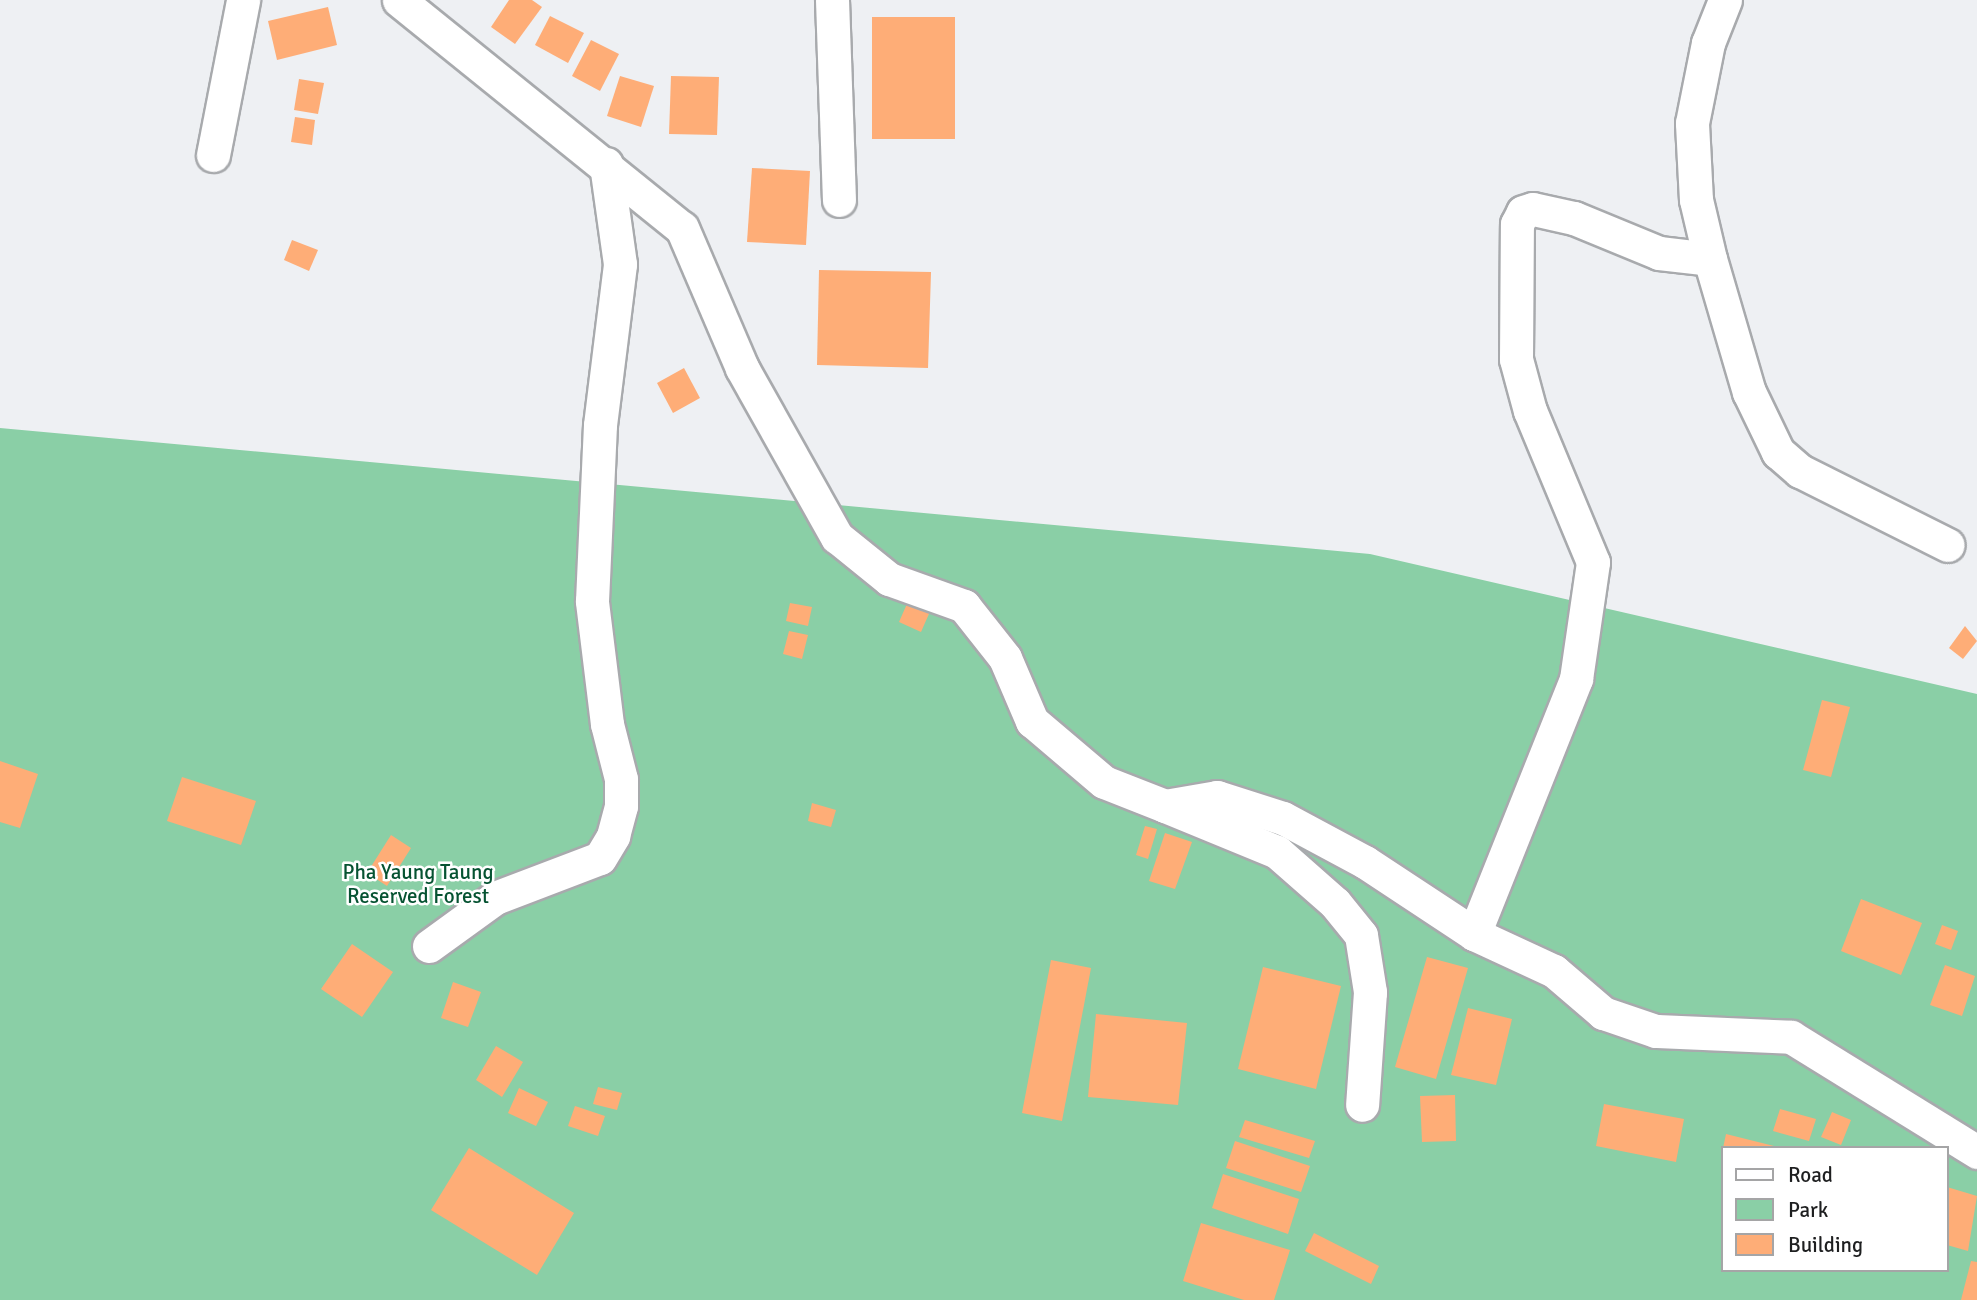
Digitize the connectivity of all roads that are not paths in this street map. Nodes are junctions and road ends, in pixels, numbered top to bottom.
1 (243, 0) edge
2 (399, 0) edge
3 (832, 0) edge
4 (1726, 0) edge
5 (213, 155) dead end
6 (606, 164) junction
7 (839, 200) dead end
8 (1710, 259) junction
9 (1948, 545) dead end
10 (1164, 806) junction
11 (1474, 934) junction
12 (429, 946) dead end
13 (1362, 1105) dead end
14 (1977, 1152) edge

1 - 5 street
2 - 6 street
3 - 7 street
4 - 8 street
6 - 10 street
6 - 12 street
8 - 9 street
8 - 11 street
10 - 11 street
10 - 13 street
11 - 14 street

